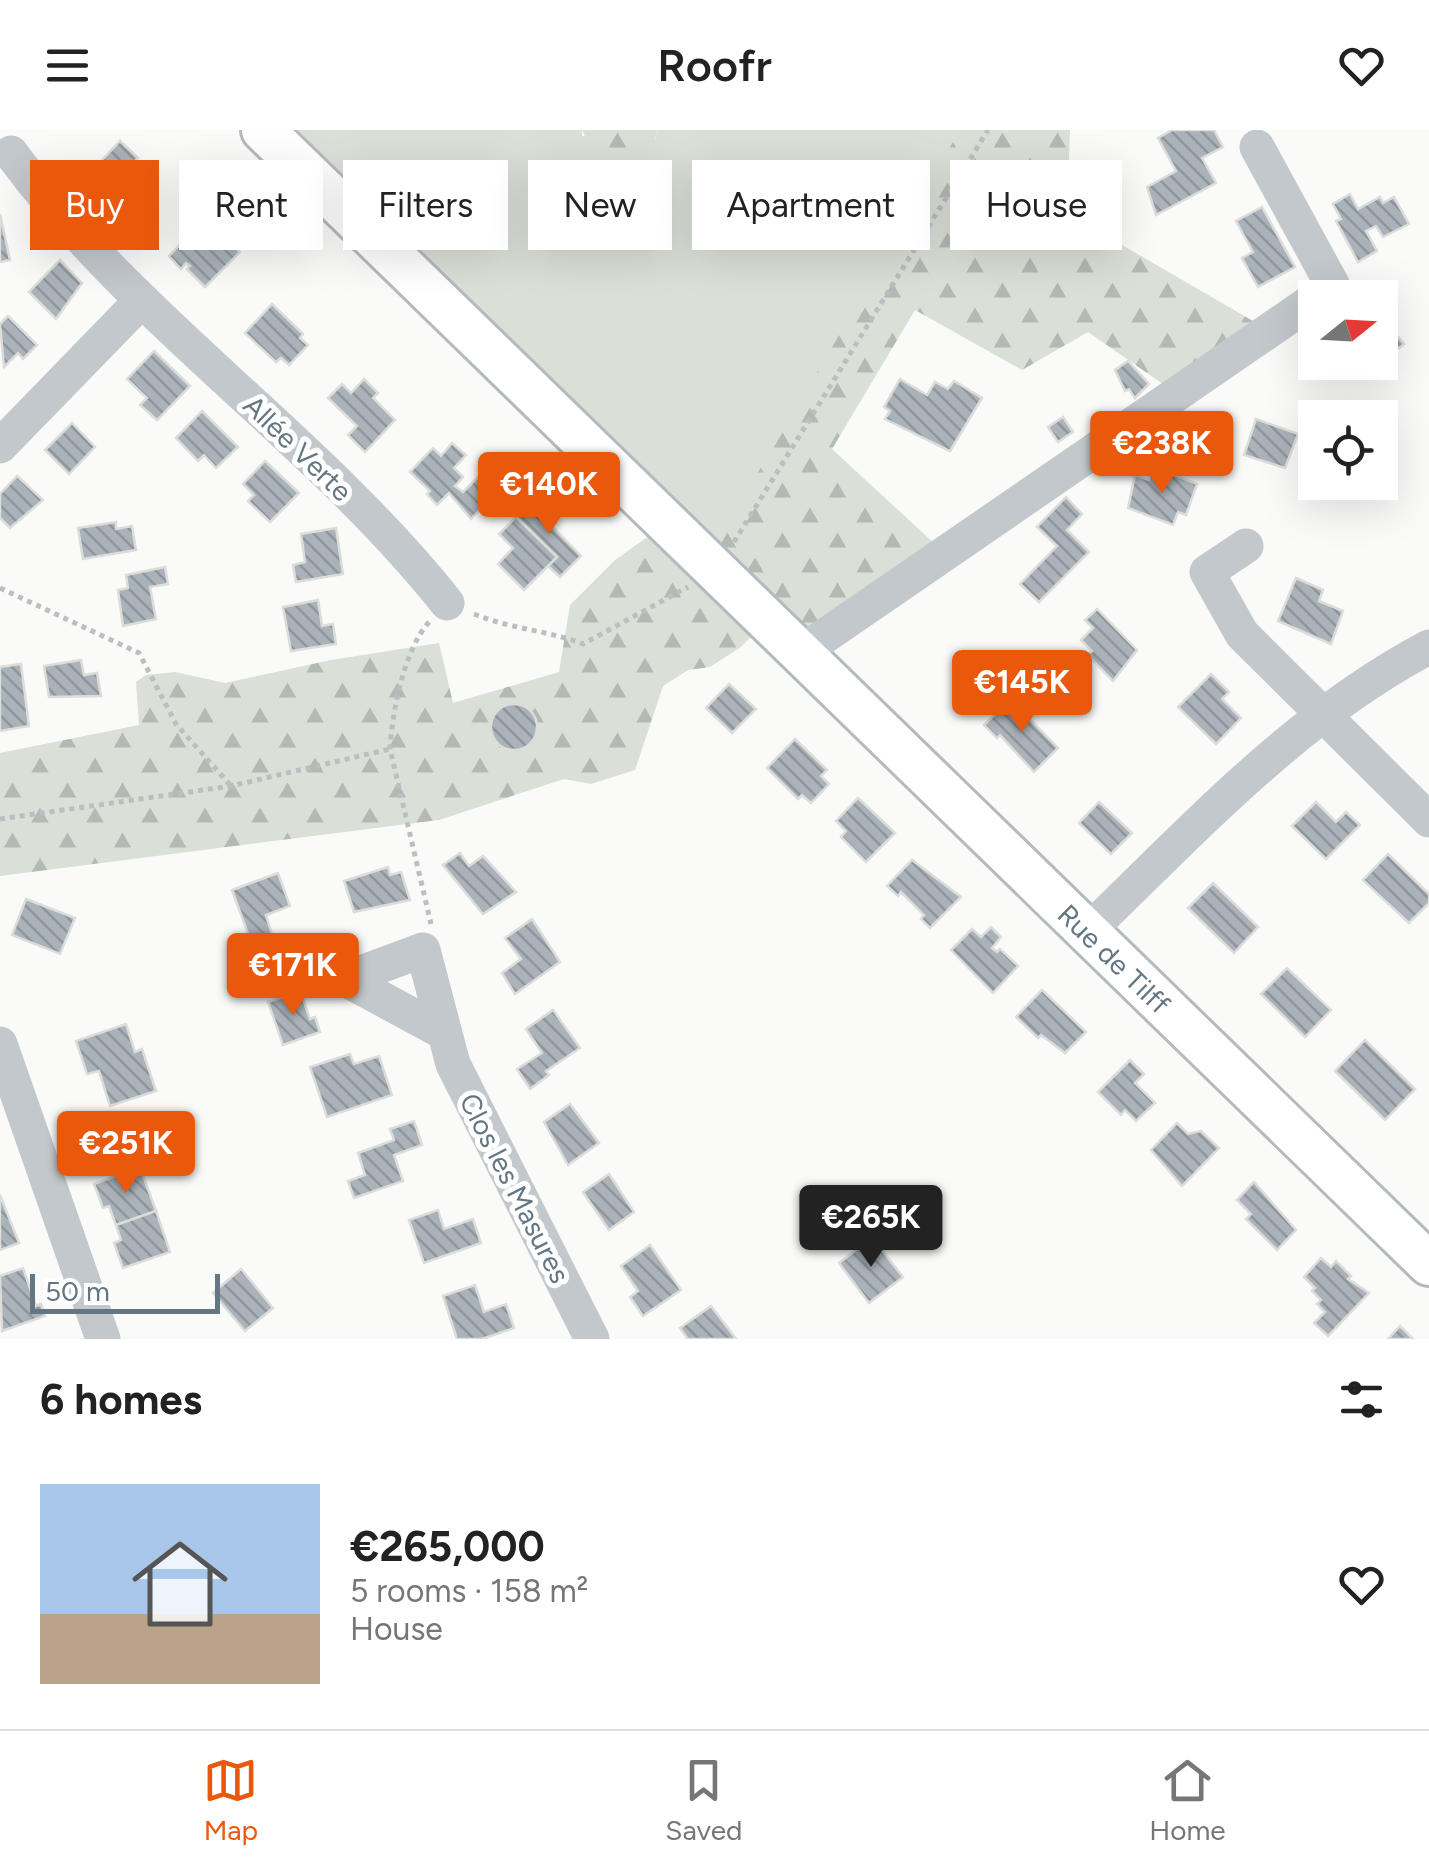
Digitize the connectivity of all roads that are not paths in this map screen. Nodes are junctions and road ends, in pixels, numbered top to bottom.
1 (264, 130) edge
2 (15, 146) edge
3 (1258, 147) dead end
4 (1331, 280) edge
5 (142, 300) junction
6 (1298, 310) edge
7 (0, 446) edge
8 (1246, 546) dead end
9 (447, 603) road end
10 (1429, 647) edge
11 (800, 654) junction
12 (1323, 713) junction
13 (1429, 820) edge
14 (1086, 933) junction
15 (445, 1033) junction
16 (0, 1044) edge
17 (1429, 1264) edge
18 (104, 1339) edge
19 (592, 1339) edge

1 - 11 main road, Rue de Tilff
2 - 5 street, Allée Verte
3 - 4 street
5 - 7 street
5 - 9 street, Allée Verte
6 - 11 street
8 - 12 street
10 - 12 street
11 - 14 main road, Rue de Tilff
12 - 13 street
12 - 14 street
14 - 17 main road, Rue de Tilff
15 - 15 street, Clos les Masures
15 - 19 street, Clos les Masures
16 - 18 street

